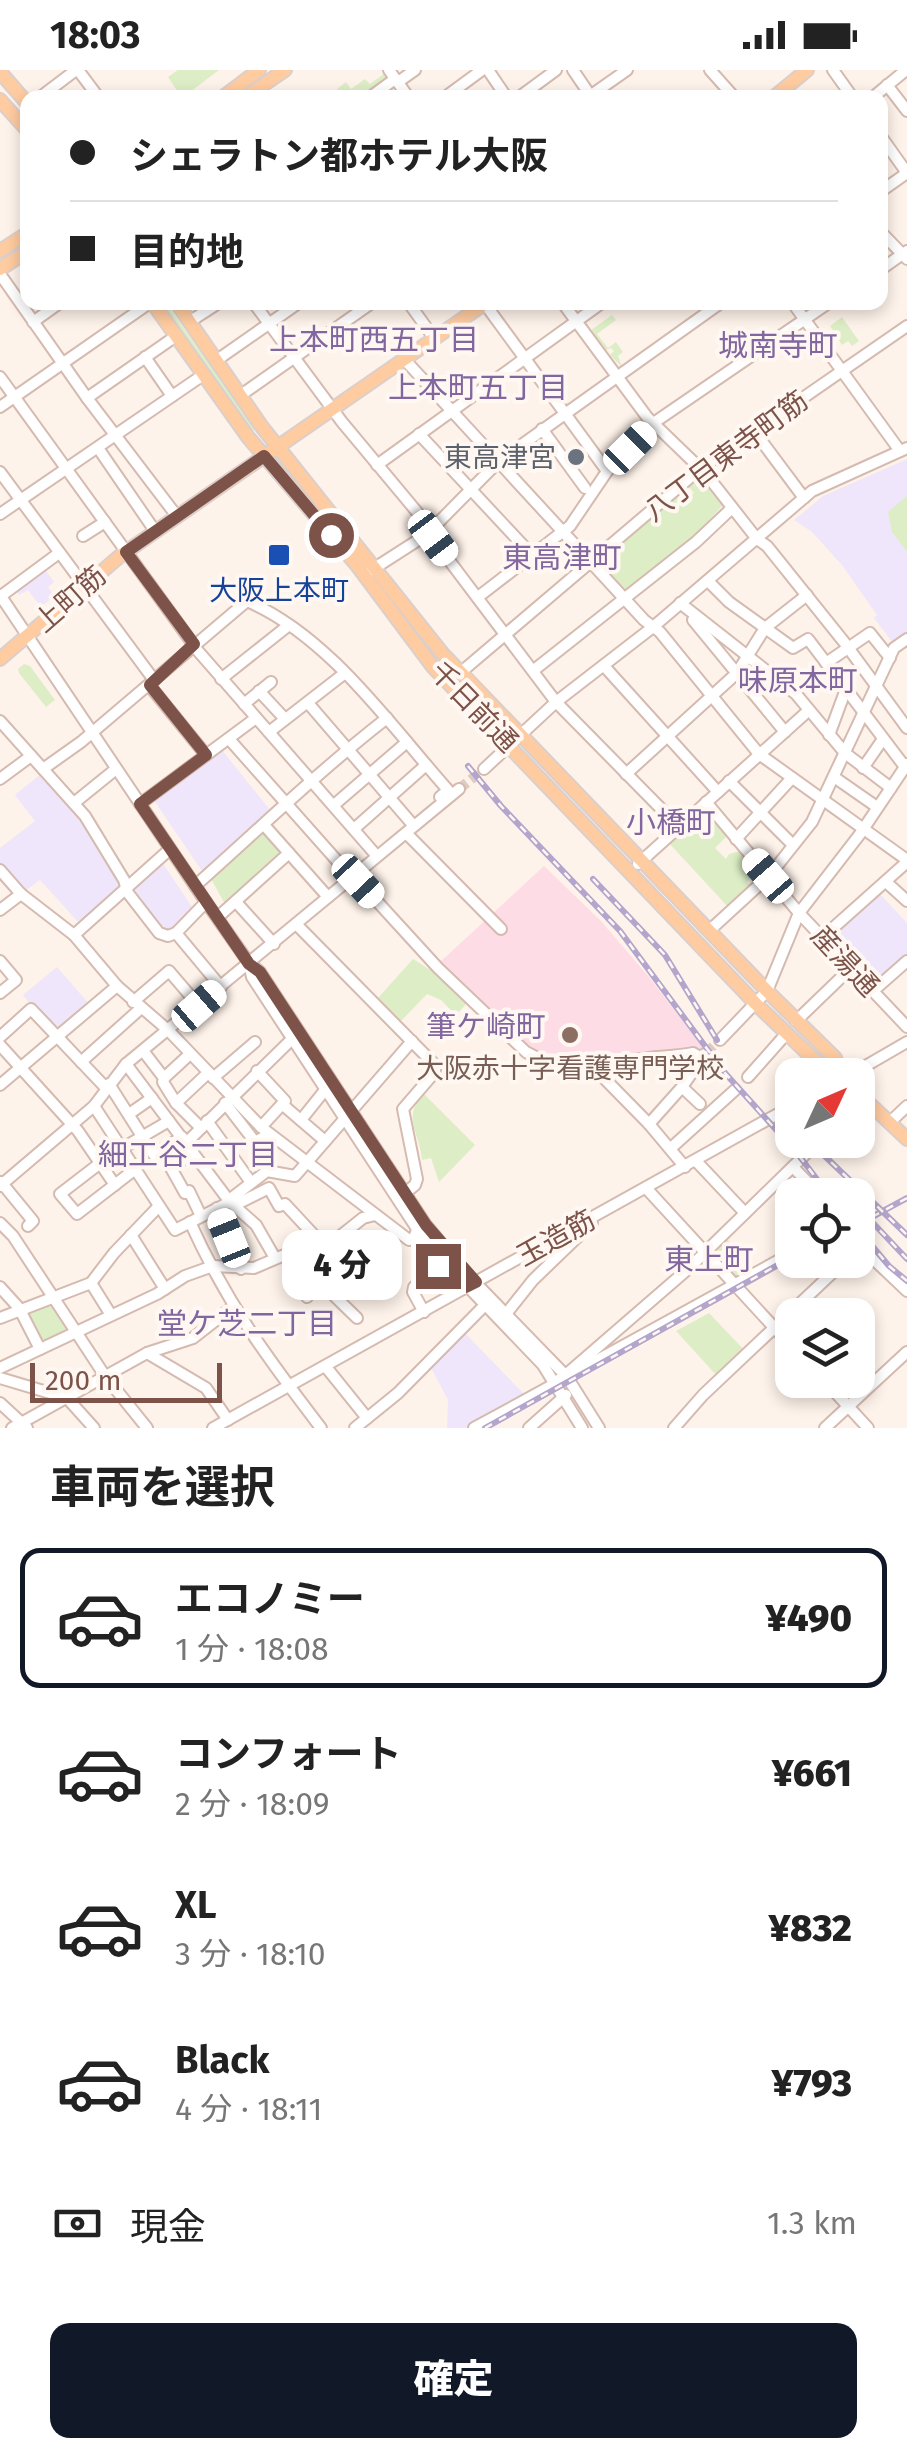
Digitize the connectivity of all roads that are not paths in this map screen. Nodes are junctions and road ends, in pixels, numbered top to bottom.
1 (77, 70) edge
2 (285, 70) edge
3 (415, 70) edge
4 (485, 70) edge
5 (556, 70) edge
6 (626, 70) edge
7 (710, 70) edge
8 (807, 70) edge
9 (906, 70) edge
10 (0, 72) edge
11 (254, 73) edge
12 (394, 77) edge
13 (888, 85) junction
14 (50, 90) edge
15 (93, 90) edge
16 (230, 90) edge
17 (259, 90) edge
18 (456, 90) edge
19 (501, 90) edge
20 (529, 90) edge
21 (598, 90) edge
22 (728, 90) edge
23 (783, 90) edge
24 (882, 90) edge
25 (20, 95) edge
26 (907, 111) edge
27 (888, 146) edge
28 (907, 173) edge
29 (0, 272) edge
30 (20, 302) edge
31 (25, 310) edge
32 (50, 310) edge
33 (140, 310) edge
34 (158, 310) edge
35 (182, 310) edge
36 (208, 310) edge
37 (258, 310) edge
38 (289, 310) edge
39 (362, 310) edge
40 (414, 310) edge
41 (476, 310) edge
42 (491, 310) edge
43 (568, 310) edge
44 (592, 310) edge
45 (711, 310) edge
46 (797, 310) edge
47 (818, 310) edge
48 (804, 320) junction
49 (577, 321) junction
50 (33, 322) junction
51 (190, 322) junction
52 (269, 324) junction
53 (907, 326) edge
54 (176, 336) junction
55 (434, 338) junction
56 (145, 357) junction
57 (294, 357) junction
58 (524, 359) junction
59 (217, 360) junction
60 (405, 360) junction
61 (62, 364) junction
62 (842, 370) junction
63 (203, 375) junction
64 (0, 376) edge
65 (618, 376) junction
66 (240, 394) junction
67 (172, 396) junction
68 (14, 397) junction
69 (87, 398) junction
70 (0, 407) edge
71 (333, 409) junction
72 (450, 410) junction
73 (564, 413) junction
74 (652, 424) junction
75 (542, 429) junction
76 (754, 431) junction
77 (419, 434) junction
78 (116, 436) junction
79 (278, 446) junction
80 (98, 448) junction
81 (904, 449) edge
82 (264, 456) junction
83 (498, 461) junction
84 (377, 465) junction
85 (68, 469) junction
86 (607, 470) junction
87 (700, 470) junction
88 (0, 472) edge
89 (470, 489) junction
90 (587, 492) junction
91 (804, 498) junction
92 (20, 500) junction
93 (732, 508) junction
94 (0, 514) edge
95 (176, 515) junction
96 (106, 522) junction
97 (430, 530) junction
98 (155, 531) junction
99 (564, 532) junction
100 (83, 536) dead end
101 (757, 540) junction
102 (126, 552) junction
103 (60, 553) junction
104 (532, 555) junction
105 (590, 562) junction
106 (370, 571) junction
107 (708, 581) junction
108 (84, 586) junction
109 (0, 595) edge
110 (808, 595) junction
111 (478, 596) junction
112 (624, 598) junction
113 (680, 603) junction
114 (289, 626) junction
115 (652, 626) junction
116 (765, 628) junction
117 (506, 632) junction
118 (29, 635) junction
119 (194, 644) junction
120 (904, 646) edge
121 (849, 648) junction
122 (747, 658) junction
123 (890, 658) junction
124 (0, 659) edge
125 (826, 663) junction
126 (604, 666) junction
127 (534, 670) junction
128 (345, 673) junction
129 (460, 673) junction
130 (738, 673) junction
131 (221, 679) junction
132 (152, 682) junction
133 (271, 682) dead end
134 (877, 686) junction
135 (846, 689) junction
136 (259, 691) junction
137 (713, 695) junction
138 (556, 702) junction
139 (308, 703) junction
140 (244, 704) junction
141 (808, 710) junction
142 (864, 712) junction
143 (256, 718) junction
144 (387, 718) junction
145 (284, 720) junction
146 (1, 723) edge
147 (907, 728) edge
148 (92, 732) junction
149 (269, 732) junction
150 (784, 732) junction
151 (520, 734) junction
152 (829, 735) junction
153 (667, 736) junction
154 (229, 738) junction
155 (883, 738) junction
156 (407, 742) junction
157 (510, 745) junction
158 (348, 749) junction
159 (759, 754) junction
160 (845, 754) junction
161 (206, 755) junction
162 (30, 756) junction
163 (426, 765) junction
164 (906, 766) edge
165 (116, 768) junction
166 (863, 768) junction
167 (43, 769) junction
168 (484, 769) tunnel mouth
169 (370, 774) junction
170 (626, 774) junction
171 (834, 777) junction
172 (792, 778) junction
173 (311, 779) junction
174 (0, 780) edge
175 (729, 781) junction
176 (891, 788) junction
177 (718, 792) junction
178 (389, 797) junction
179 (823, 800) junction
180 (285, 801) junction
181 (706, 802) junction
182 (74, 803) junction
183 (140, 804) junction
184 (334, 806) junction
185 (877, 807) junction
186 (760, 812) junction
187 (264, 825) junction
188 (679, 826) junction
189 (411, 827) junction
190 (863, 828) junction
191 (354, 829) junction
192 (736, 838) junction
193 (794, 845) junction
194 (170, 849) junction
195 (288, 853) junction
196 (376, 855) junction
197 (643, 859) junction
198 (907, 861) edge
199 (0, 870) edge
200 (631, 870) junction
201 (353, 875) junction
202 (768, 876) junction
203 (886, 882) junction
204 (126, 886) junction
205 (195, 886) junction
206 (20, 894) junction
207 (328, 897) junction
208 (907, 901) edge
209 (206, 902) junction
210 (236, 902) junction
211 (0, 910) edge
212 (799, 913) junction
213 (218, 917) junction
214 (297, 926) junction
215 (501, 929) dead end
216 (710, 930) junction
217 (176, 933) junction
218 (74, 934) junction
219 (823, 937) junction
220 (274, 944) junction
221 (907, 961) edge
222 (0, 962) edge
223 (249, 964) junction
224 (852, 968) junction
225 (118, 986) junction
226 (220, 987) junction
227 (873, 991) junction
228 (767, 992) junction
229 (0, 993) edge
230 (756, 1004) junction
231 (137, 1005) junction
232 (199, 1006) junction
233 (796, 1021) junction
234 (907, 1027) edge
235 (169, 1032) junction
236 (786, 1033) junction
237 (0, 1036) edge
238 (56, 1038) junction
239 (292, 1039) junction
240 (720, 1040) tunnel mouth
241 (412, 1041) junction
242 (254, 1042) dead end
243 (907, 1042) edge
244 (0, 1044) edge
245 (144, 1052) junction
246 (190, 1054) junction
247 (813, 1058) edge
248 (835, 1058) edge
249 (875, 1061) edge
250 (80, 1062) junction
251 (126, 1064) junction
252 (20, 1068) junction
253 (257, 1071) junction
254 (210, 1076) junction
255 (748, 1077) dead end
256 (164, 1078) junction
257 (606, 1078) junction
258 (0, 1086) edge
259 (107, 1086) junction
260 (682, 1087) junction
261 (325, 1090) junction
262 (735, 1090) dead end
263 (119, 1098) junction
264 (152, 1098) junction
265 (228, 1100) junction
266 (176, 1103) junction
267 (700, 1104) dead end
268 (283, 1105) junction
269 (907, 1106) edge
270 (97, 1111) junction
271 (875, 1111) edge
272 (128, 1114) junction
273 (348, 1116) junction
274 (775, 1116) edge
275 (301, 1120) junction
276 (169, 1121) junction
277 (889, 1123) junction
278 (72, 1124) junction
279 (204, 1124) junction
280 (650, 1124) junction
281 (266, 1132) junction
282 (141, 1136) junction
283 (907, 1140) edge
284 (325, 1141) junction
285 (187, 1144) junction
286 (671, 1148) junction
287 (121, 1149) junction
288 (803, 1158) edge
289 (307, 1162) junction
290 (99, 1164) junction
291 (691, 1164) junction
292 (797, 1164) junction
293 (134, 1170) junction
294 (267, 1171) junction
295 (807, 1178) edge
296 (250, 1181) junction
297 (1, 1184) edge
298 (114, 1184) junction
299 (646, 1188) junction
300 (405, 1193) junction
301 (231, 1202) junction
302 (159, 1206) junction
303 (217, 1208) junction
304 (745, 1212) junction
305 (375, 1214) junction
306 (599, 1214) junction
307 (202, 1216) junction
308 (0, 1222) edge
309 (190, 1222) junction
310 (28, 1226) dead end
311 (417, 1230) junction
312 (131, 1236) junction
313 (328, 1244) junction
314 (294, 1252) junction
315 (704, 1253) junction
316 (275, 1258) junction
317 (443, 1262) junction
318 (775, 1262) edge
319 (875, 1266) edge
320 (209, 1268) junction
321 (241, 1268) junction
322 (827, 1278) edge
323 (318, 1281) junction
324 (91, 1283) junction
325 (471, 1284) junction
326 (734, 1285) junction
327 (0, 1288) edge
328 (165, 1289) junction
329 (385, 1290) dead end
330 (907, 1291) edge
331 (53, 1298) junction
332 (806, 1298) edge
333 (234, 1306) junction
334 (484, 1306) junction
335 (19, 1308) junction
336 (424, 1312) junction
337 (506, 1314) junction
338 (111, 1315) junction
339 (0, 1318) edge
340 (358, 1318) dead end
341 (775, 1328) joint
342 (76, 1332) junction
343 (40, 1350) junction
344 (907, 1352) edge
345 (147, 1353) junction
346 (326, 1367) junction
347 (0, 1368) edge
348 (105, 1376) junction
349 (0, 1378) edge
350 (289, 1387) junction
351 (565, 1387) junction
352 (67, 1398) junction
353 (841, 1398) edge
354 (0, 1403) edge
355 (848, 1406) junction
356 (368, 1418) junction
357 (228, 1420) junction
358 (20, 1426) edge
359 (94, 1428) edge
360 (146, 1428) edge
361 (214, 1428) edge
362 (320, 1428) edge
363 (355, 1428) edge
364 (474, 1428) edge
365 (530, 1428) edge
366 (590, 1428) edge
367 (674, 1428) edge
368 (825, 1428) edge
369 (868, 1428) edge

1 - 14 street
1 - 15 street
2 - 17 main road
3 - 12 street
4 - 18 street
4 - 19 street
5 - 20 street
6 - 21 street
7 - 22 street
8 - 23 main road
9 - 13 street
10 - 25 main road
11 - 16 main road
13 - 24 street
13 - 26 street
27 - 28 street
29 - 30 street
31 - 50 street
32 - 50 street
33 - 61 street
34 - 54 main road, 千日前通
35 - 51 main road, 千日前通
36 - 51 street
37 - 52 street
38 - 52 street
39 - 57 street
40 - 55 street
41 - 55 main road, 上町筋
42 - 58 street
43 - 49 street
44 - 49 street
45 - 65 street
46 - 48 street
47 - 48 street
48 - 62 street
48 - 74 street
49 - 58 street
49 - 65 street
50 - 61 street
51 - 59 main road, 千日前通
52 - 57 street
52 - 59 street
53 - 62 street, 八丁目東寺町筋
54 - 56 street
54 - 63 main road, 千日前通
55 - 60 main road, 上町筋
56 - 67 street
56 - 69 street
57 - 66 street
57 - 71 street
58 - 72 street
58 - 73 street
59 - 66 main road, 千日前通
60 - 71 main road, 上町筋
60 - 72 street
61 - 68 street
61 - 69 street
62 - 76 street, 八丁目東寺町筋
62 - 81 street
63 - 67 street
63 - 82 main road, 千日前通
64 - 68 street
65 - 73 street
65 - 74 street
66 - 79 main road, 千日前通
67 - 78 street
68 - 70 street
68 - 85 street
69 - 78 street
71 - 79 main road, 上町筋
71 - 84 street
72 - 77 street
72 - 83 street
73 - 75 street
73 - 86 street
74 - 86 street
74 - 87 street
75 - 83 street
75 - 90 street
76 - 87 street, 八丁目東寺町筋
76 - 91 street
77 - 84 street
77 - 89 street
78 - 80 street
78 - 95 street
79 - 82 main road, 上町筋
79 - 106 main road, 千日前通
80 - 85 street
80 - 98 street
81 - 91 street
82 - 95 main road, 上町筋
82 - 106 main road, 千日前通
83 - 89 street
83 - 99 street
84 - 97 street
85 - 92 street
85 - 96 street
86 - 90 street
87 - 93 street
87 - 105 street, 八丁目東寺町筋
88 - 92 street
89 - 97 street
89 - 104 street
90 - 99 street
91 - 101 street
92 - 94 street
92 - 103 street
93 - 101 street
93 - 112 street
95 - 98 main road, 上町筋
96 - 100 street
96 - 102 street
97 - 106 street
97 - 111 street
98 - 102 main road, 上町筋
99 - 104 street
99 - 105 street
101 - 107 street
101 - 110 street
102 - 108 main road, 上町筋
102 - 119 street
103 - 108 street
103 - 109 street
104 - 111 street
105 - 112 street
105 - 117 street, 八丁目東寺町筋
106 - 129 main road, 千日前通
106 - 157 main road, 千日前通
107 - 113 street
107 - 116 street
108 - 118 main road, 上町筋
108 - 132 street
109 - 118 street
110 - 116 street
110 - 121 street
111 - 117 street
112 - 115 street
112 - 127 street
113 - 115 street
113 - 122 street
113 - 130 street
114 - 119 street
114 - 128 street
114 - 131 street
115 - 126 street
115 - 137 street
116 - 122 street
116 - 125 street
117 - 127 street
117 - 129 street, 八丁目東寺町筋
118 - 124 main road, 上町筋
118 - 148 street
119 - 131 street
119 - 132 street
120 - 123 street
121 - 123 street
121 - 125 street
121 - 134 street
122 - 130 street
122 - 141 street
123 - 134 street
125 - 135 street
126 - 138 street
126 - 153 street
127 - 138 street
128 - 139 street
128 - 144 street
129 - 151 main road, 千日前通
130 - 137 street
130 - 150 street
131 - 140 street
132 - 148 street
132 - 161 street
133 - 136 street
134 - 142 street
134 - 147 street
135 - 142 street
135 - 152 street
136 - 140 street
136 - 145 street
137 - 153 street
137 - 159 street
138 - 151 street
138 - 170 street
139 - 145 street
139 - 158 street
140 - 143 street
141 - 150 street
141 - 152 street
142 - 155 street
142 - 160 street
143 - 149 street
143 - 154 street
144 - 156 street
144 - 158 street
145 - 149 street
146 - 162 street
148 - 165 street
148 - 167 street
149 - 173 street
150 - 159 street
151 - 157 street
151 - 197 main road, 千日前通
152 - 160 street
153 - 170 street
153 - 177 street
154 - 161 street
154 - 180 street
155 - 164 street
155 - 166 street
156 - 163 street
156 - 169 street
157 - 168 street
157 - 200 main road, 千日前通
158 - 169 street
158 - 173 street
159 - 172 street
159 - 175 street
160 - 166 street
160 - 171 street
161 - 183 street
162 - 167 street
162 - 174 street
163 - 178 street
163 - 189 street
164 - 176 street
165 - 182 street
165 - 183 street
166 - 176 street
167 - 182 street
169 - 178 street
169 - 184 street
170 - 188 street
171 - 179 street
171 - 185 street
172 - 179 street
172 - 186 street
173 - 180 street
173 - 184 street
175 - 177 street
175 - 186 street
176 - 185 street
177 - 181 street
178 - 189 street
178 - 191 street
179 - 190 street
179 - 193 street
180 - 187 street
180 - 201 street
181 - 188 street
181 - 192 street, 産湯通
182 - 204 street
183 - 194 street
184 - 191 street
185 - 190 street
186 - 192 street
186 - 193 street
187 - 195 street
187 - 205 street
188 - 197 street
189 - 196 street
189 - 215 street
190 - 198 street
190 - 212 street
191 - 196 street
192 - 202 street, 産湯通
193 - 202 street
194 - 204 street
194 - 205 street
195 - 207 street
195 - 210 street
196 - 201 street
197 - 200 street
197 - 216 main road, 千日前通
198 - 203 street
199 - 206 street
200 - 230 main road, 千日前通
201 - 207 street
201 - 257 street
202 - 212 street, 産湯通
202 - 216 street
203 - 208 street
203 - 219 street
204 - 217 street
204 - 218 street
205 - 209 street
206 - 211 street
206 - 218 street
207 - 214 street
209 - 213 street
209 - 217 street
210 - 213 street
210 - 220 street
212 - 219 street, 産湯通
212 - 228 street
213 - 223 street
214 - 220 street
214 - 241 street
216 - 228 main road, 千日前通
217 - 226 street
218 - 225 street
219 - 224 street, 産湯通
220 - 223 street
221 - 227 street
222 - 229 street
223 - 226 street
223 - 239 street
223 - 273 street
224 - 227 street, 産湯通
224 - 233 street
225 - 231 street
225 - 238 street
226 - 232 street
227 - 234 street, 産湯通
228 - 230 street
228 - 233 main road, 千日前通
230 - 236 main road, 千日前通
230 - 240 street
231 - 232 street
231 - 235 street
231 - 250 street
232 - 235 street
233 - 248 main road, 千日前通
235 - 245 street
235 - 246 street
236 - 247 main road, 千日前通
236 - 255 street
237 - 238 street
238 - 250 street
238 - 252 street
239 - 253 street
239 - 261 street
241 - 273 street
241 - 300 street
242 - 254 street
243 - 249 street
244 - 252 street
245 - 251 street
245 - 256 street
246 - 254 street
246 - 256 street
250 - 259 street
251 - 259 street
251 - 264 street
252 - 258 street
252 - 278 street
253 - 265 street
253 - 268 street
254 - 265 street
254 - 266 street
256 - 266 street
257 - 260 street
257 - 280 street
259 - 263 street
259 - 270 street
260 - 267 street
260 - 280 street
261 - 273 street
261 - 275 street
262 - 286 street
263 - 270 street
263 - 272 street
264 - 272 street
264 - 276 street
265 - 279 street
265 - 281 street
266 - 279 street
268 - 275 street
268 - 281 street
269 - 277 street
270 - 278 street
270 - 287 street
271 - 277 main road
272 - 282 street
273 - 284 street
273 - 300 street
273 - 311 street
274 - 291 street, 玉造筋
275 - 284 street
276 - 282 street
276 - 285 street
277 - 283 main road
278 - 290 street
278 - 297 street
279 - 285 street
279 - 296 street
280 - 286 street
281 - 289 street
281 - 294 street
282 - 285 street
282 - 287 street
284 - 289 street
285 - 301 street
285 - 307 street
286 - 291 street
287 - 293 street
288 - 292 street
289 - 294 street
289 - 305 street
290 - 298 street
290 - 298 street
291 - 299 street, 玉造筋
291 - 304 street
292 - 295 street
292 - 304 street
293 - 298 street
293 - 302 street
294 - 296 street
296 - 301 street
297 - 310 street
299 - 306 street, 玉造筋
299 - 315 street
300 - 325 street
301 - 303 street
301 - 313 street
301 - 316 street
302 - 309 street
302 - 312 street
303 - 307 street
303 - 321 street
304 - 315 street
305 - 311 street
305 - 313 street
306 - 325 street, 玉造筋
306 - 337 street
307 - 309 street
308 - 331 street
309 - 320 street
311 - 317 street
312 - 324 street
312 - 328 street
313 - 314 street
313 - 323 street
313 - 329 street
314 - 316 street
314 - 323 street
315 - 326 street
315 - 351 street
316 - 321 street
317 - 325 street
317 - 336 street
318 - 326 street
319 - 330 street
320 - 321 street
320 - 328 street
320 - 333 street
322 - 332 street
323 - 340 street
324 - 331 street
324 - 338 street
325 - 334 street
325 - 336 street, 玉造筋
325 - 337 street
326 - 341 street
326 - 351 street
327 - 335 street
328 - 338 street
331 - 335 street
331 - 342 street
333 - 345 street
333 - 350 street
334 - 351 street
334 - 356 street
335 - 339 street
335 - 343 street
336 - 346 street, 玉造筋
337 - 351 street
338 - 342 street
341 - 367 street
342 - 343 street
342 - 348 street
343 - 347 street
344 - 355 street
345 - 348 street
345 - 357 street
346 - 350 street, 玉造筋
346 - 356 street
348 - 352 street
348 - 360 street
349 - 352 street
350 - 357 street, 玉造筋
350 - 362 street
351 - 364 street
351 - 365 street
351 - 366 street
351 - 366 street
352 - 358 street
352 - 359 street
353 - 355 street
354 - 358 street
355 - 368 street
355 - 369 street
356 - 363 street
357 - 361 street, 玉造筋

